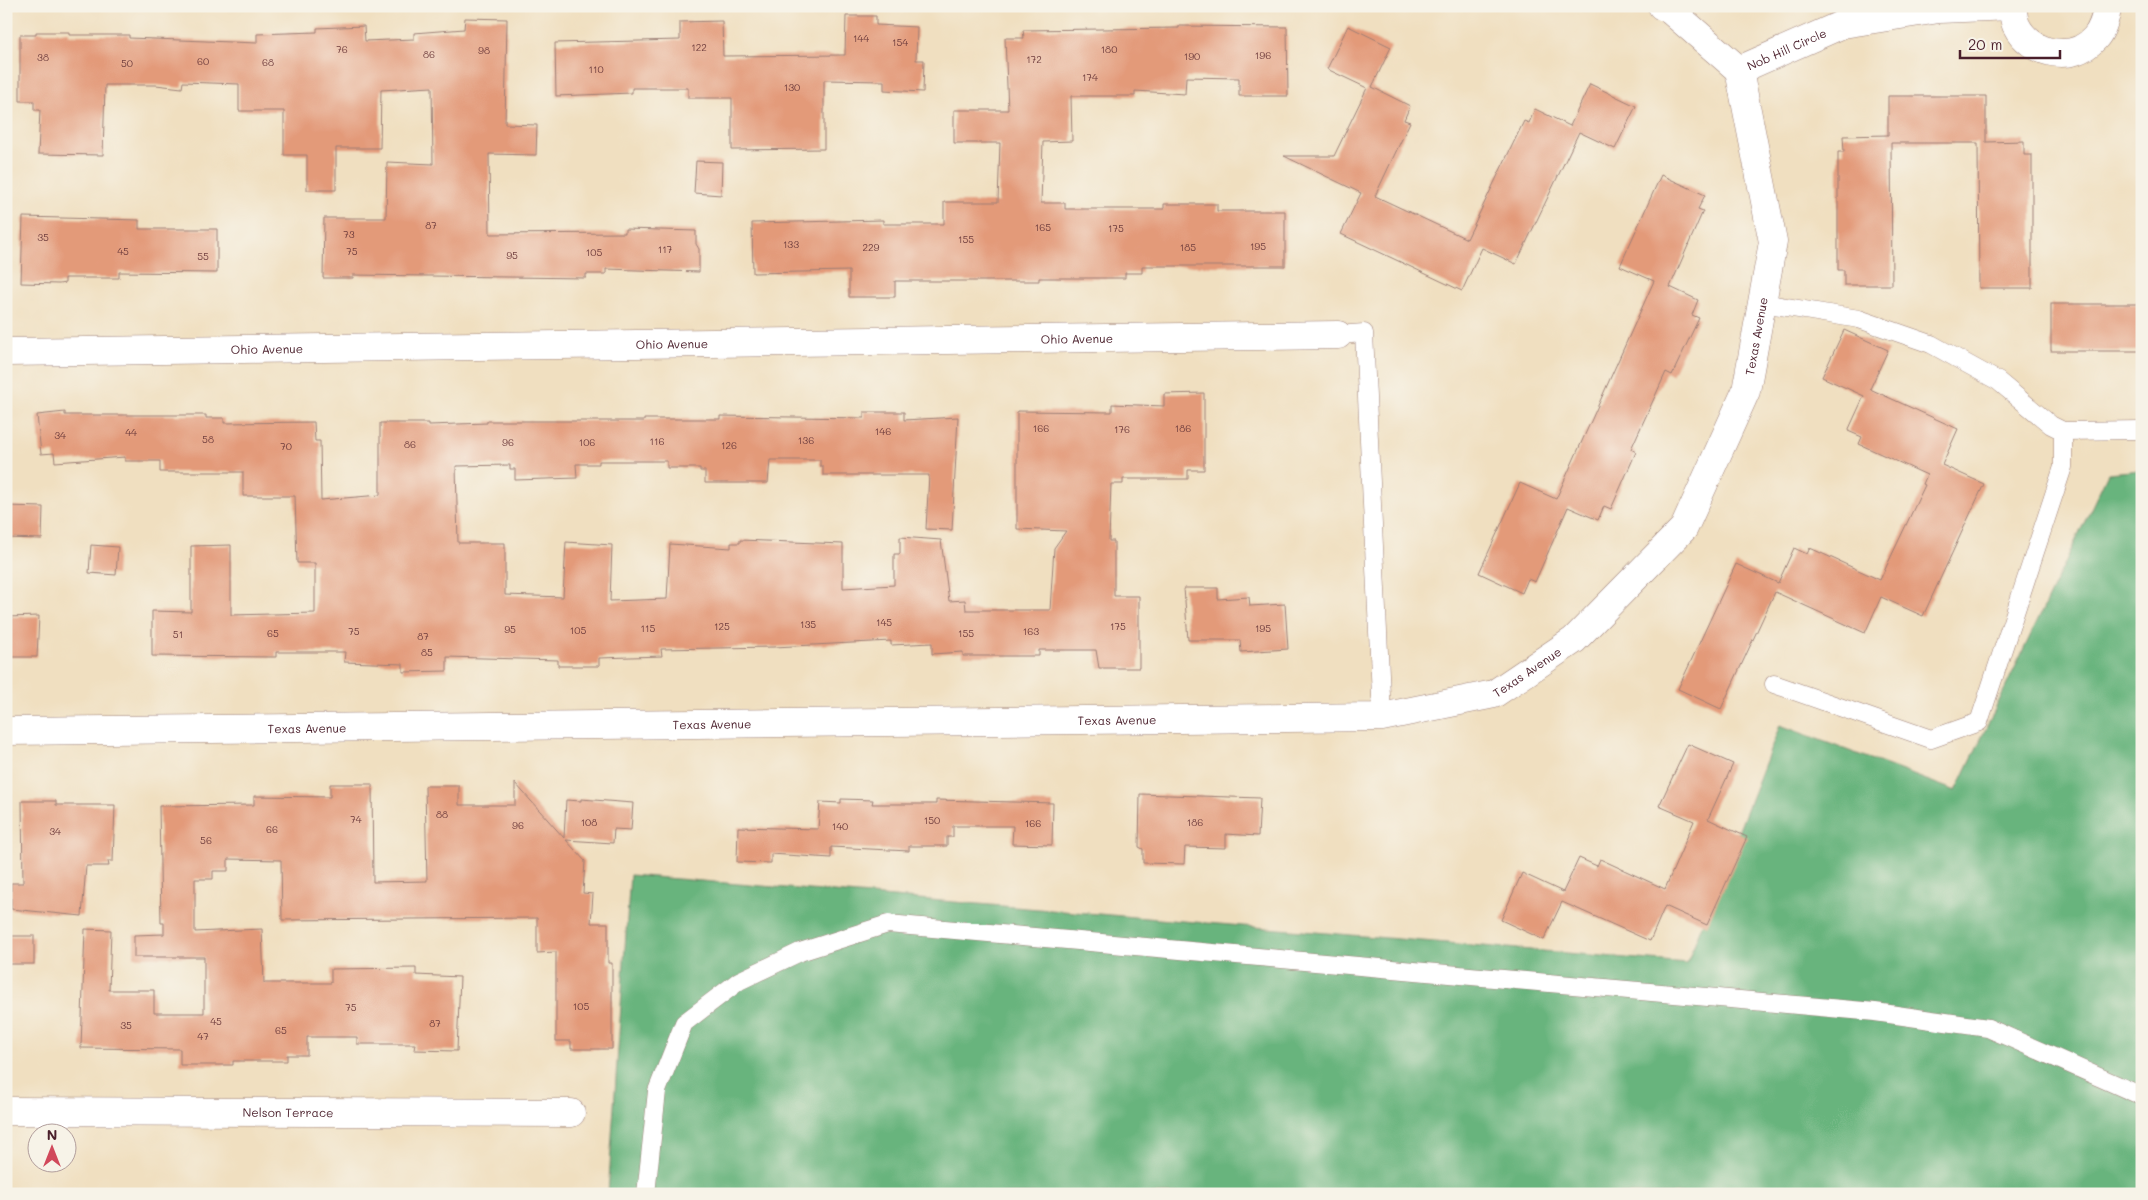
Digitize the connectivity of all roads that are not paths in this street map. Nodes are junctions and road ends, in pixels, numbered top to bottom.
1 (1662, 6) edge
2 (2012, 6) edge
3 (2108, 6) edge
4 (1739, 70) junction
5 (1762, 303) junction
6 (1338, 335) joint
7 (6, 352) edge
8 (2142, 430) edge
9 (2063, 431) junction
10 (1774, 684) dead end
11 (1382, 717) junction
12 (6, 731) edge
13 (2142, 1096) edge
14 (6, 1111) edge
15 (572, 1113) dead end
16 (646, 1194) edge

1 - 4 street
2 - 3 street, Nob Hill Circle
2 - 4 street, Nob Hill Circle
4 - 5 street, Texas Avenue
5 - 9 lane
5 - 11 street, Texas Avenue
6 - 7 street, Ohio Avenue
6 - 11 lane
8 - 9 lane
9 - 10 lane
11 - 12 street, Texas Avenue
13 - 16 lane
14 - 15 street, Nelson Terrace

